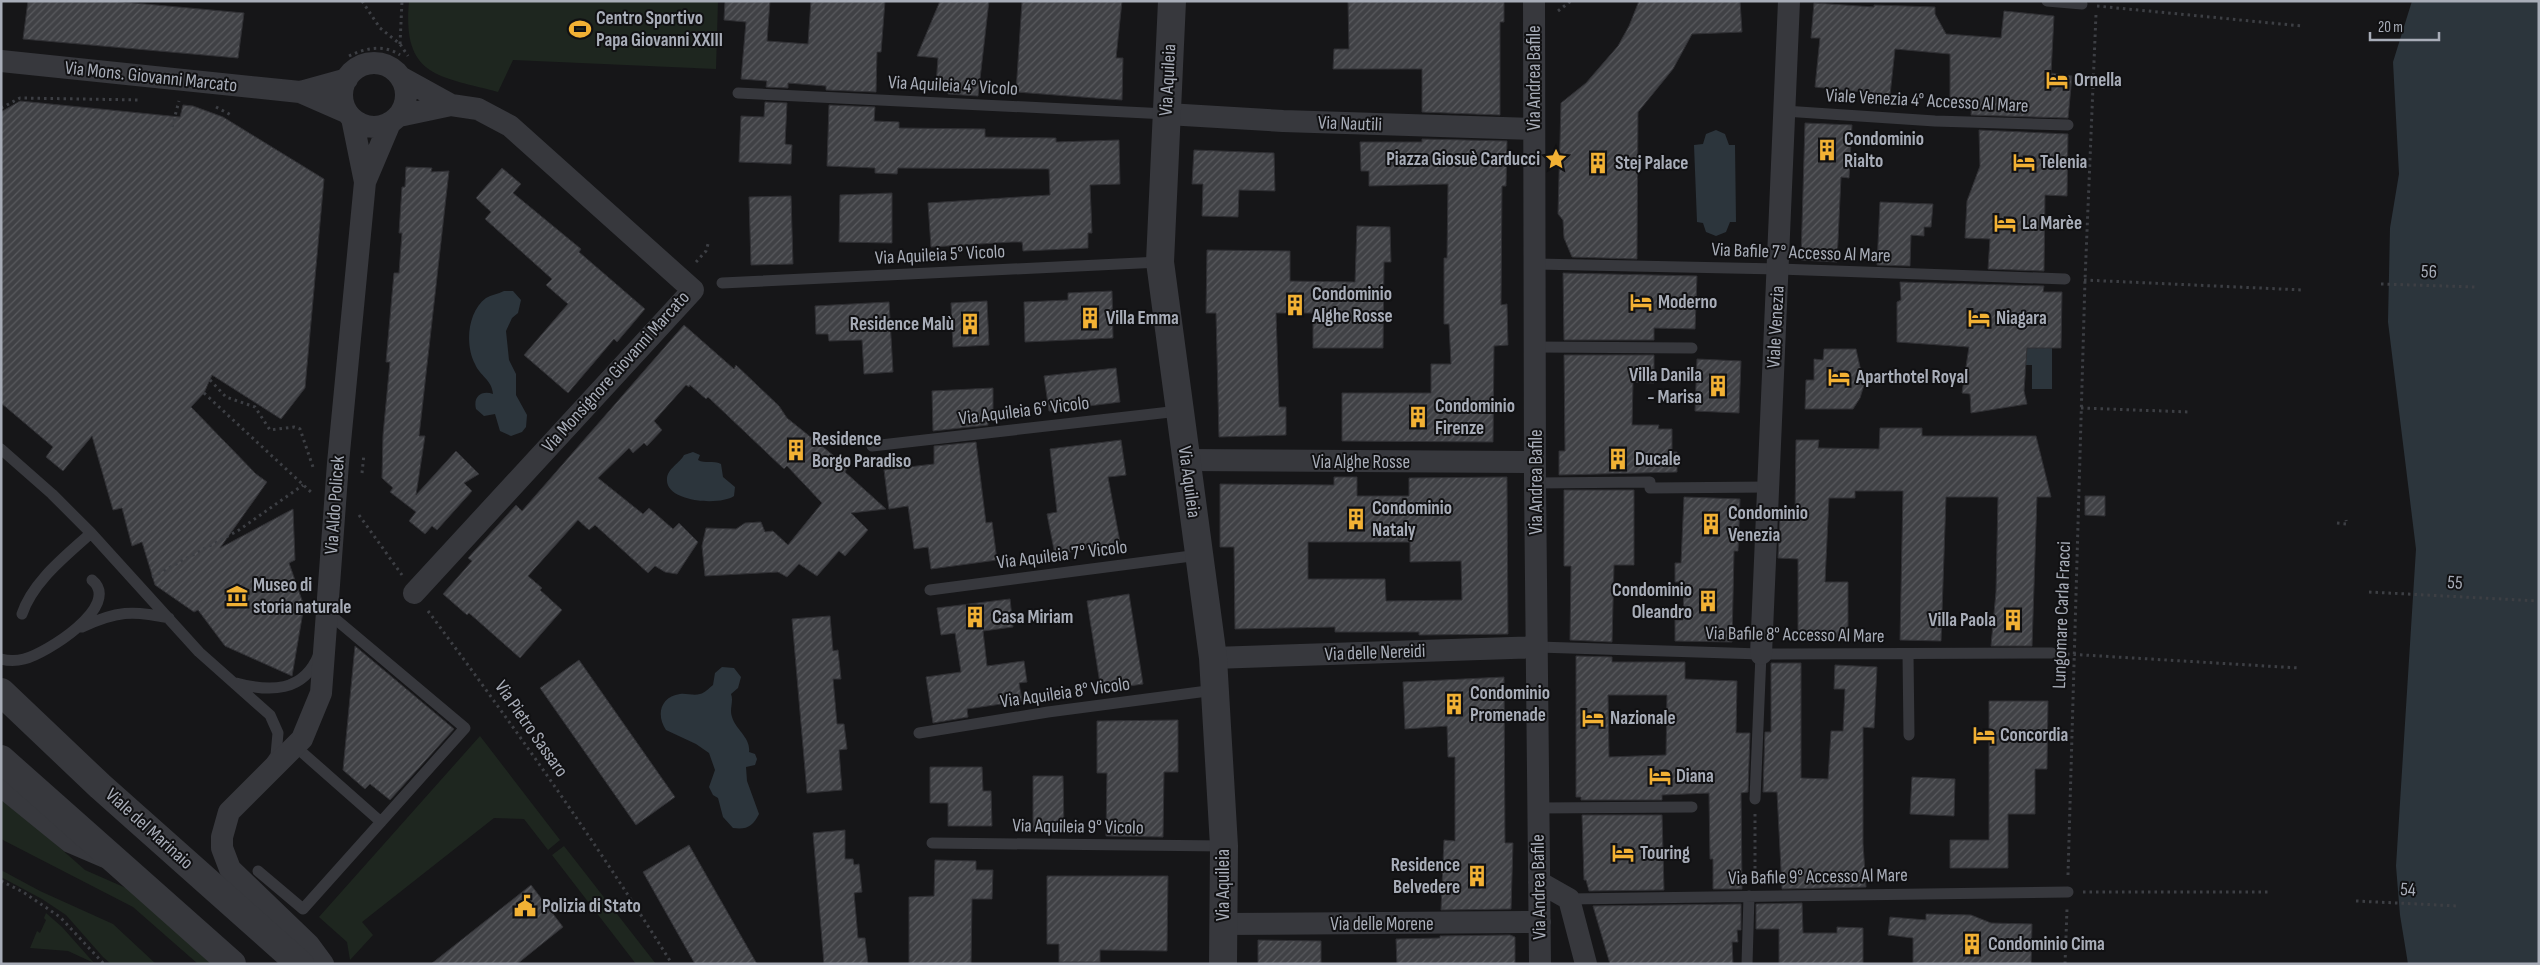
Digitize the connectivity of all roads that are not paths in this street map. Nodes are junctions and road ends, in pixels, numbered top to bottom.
1 (1172, 1) edge
2 (1534, 1) edge
3 (1788, 1) edge
4 (2047, 1) edge
5 (2082, 4) dead end
6 (1, 61) edge
7 (402, 78) junction
8 (347, 79) junction
9 (300, 92) junction
10 (738, 93) dead end
11 (451, 104) junction
12 (1784, 111) junction
13 (1167, 114) junction
14 (350, 115) junction
15 (394, 119) junction
16 (2068, 125) dead end
17 (1534, 129) junction
18 (365, 182) junction
19 (1160, 262) junction
20 (1536, 264) junction
21 (1779, 269) junction
22 (2066, 279) dead end
23 (722, 283) dead end
24 (1535, 347) junction
25 (1692, 348) dead end
26 (1179, 411) junction
27 (872, 446) dead end
28 (1, 449) edge
29 (1186, 460) junction
30 (1535, 473) junction
31 (1768, 487) junction
32 (91, 533) junction
33 (1199, 555) junction
34 (92, 580) dead end
35 (930, 590) dead end
36 (414, 593) road end
37 (327, 612) junction
38 (22, 614) dead end
39 (169, 618) junction
40 (76, 630) junction
41 (324, 638) junction
42 (1538, 647) junction
43 (2052, 653) dead end
44 (1762, 654) junction
45 (1908, 654) junction
46 (1213, 658) junction
47 (1, 659) edge
48 (233, 682) junction
49 (1215, 690) junction
50 (1, 692) edge
51 (920, 732) dead end
52 (1909, 735) dead end
53 (296, 747) junction
54 (1, 759) edge
55 (265, 776) junction
56 (1, 786) edge
57 (1755, 798) road end
58 (1692, 807) dead end
59 (1538, 808) junction
60 (381, 822) junction
61 (932, 843) dead end
62 (1224, 846) junction
63 (116, 861) junction
64 (258, 871) dead end
65 (1539, 882) junction
66 (2068, 892) road end
67 (1752, 896) junction
68 (1569, 899) junction
69 (1540, 922) junction
70 (1224, 924) junction
71 (232, 964) edge
72 (300, 964) edge
73 (323, 964) edge
74 (1223, 964) edge
75 (1540, 964) edge
76 (1586, 964) edge
77 (1747, 964) edge

1 - 13 street, Via Aquileia
2 - 17 street, Via Andrea Bafile
3 - 12 street, Viale Venezia
4 - 5 lane
6 - 9 street, Via Mons. Giovanni Marcato
7 - 8 street, Via Mons. Giovanni Marcato
7 - 11 street, Via Monsignore Giovanni Marcato
7 - 15 street
8 - 9 street, Via Mons. Giovanni Marcato
8 - 14 street
9 - 14 street, Via Mons. Giovanni Marcato
10 - 13 lane, Via Aquileia 4° Vicolo
11 - 15 street, Via Monsignore Giovanni Marcato
11 - 36 street, Via Monsignore Giovanni Marcato
12 - 16 lane, Viale Venezia 4° Accesso Al Mare
12 - 21 street, Viale Venezia
13 - 17 street, Via Nautili
13 - 19 street, Via Aquileia
14 - 15 street, Via Mons. Giovanni Marcato
14 - 18 street, Via Aldo Policek
15 - 18 street, Via Aldo Policek
17 - 20 street, Via Andrea Bafile
18 - 37 street, Via Aldo Policek
19 - 23 lane, Via Aquileia 5° Vicolo
19 - 26 street, Via Aquileia
20 - 21 lane, Via Bafile 7° Accesso Al Mare
20 - 24 street, Via Andrea Bafile
21 - 22 lane, Via Bafile 7° Accesso Al Mare
21 - 31 street, Viale Venezia
24 - 25 lane
24 - 30 street, Via Andrea Bafile
26 - 27 lane, Via Aquileia 6° Vicolo
26 - 29 street, Via Aquileia
28 - 32 lane
29 - 30 street, Via Alghe Rosse
29 - 33 street, Via Aquileia
30 - 31 lane
30 - 42 street, Via Andrea Bafile
31 - 44 street, Viale Venezia
32 - 38 lane
32 - 39 lane
33 - 35 lane, Via Aquileia 7° Vicolo
33 - 46 street, Via Aquileia
34 - 40 lane
37 - 41 street, Via Aldo Policek
37 - 60 lane
39 - 40 lane
39 - 48 lane
40 - 47 lane
41 - 48 lane
41 - 53 street, Via Aldo Policek
42 - 44 lane, Via Bafile 8° Accesso Al Mare
42 - 46 street, Via delle Nereidi
42 - 59 street, Via Andrea Bafile
43 - 45 lane, Via Bafile 8° Accesso Al Mare
44 - 45 lane, Via Bafile 8° Accesso Al Mare
44 - 57 lane
45 - 52 lane
46 - 49 street, Via Aquileia
48 - 55 lane
49 - 51 lane, Via Aquileia 8° Vicolo
49 - 62 street, Via Aquileia
50 - 72 street, Viale del Marinaio
53 - 55 street, Via Aldo Policek
53 - 60 lane
54 - 63 street
55 - 73 street, Via Aldo Policek
56 - 63 street
58 - 59 lane
59 - 65 street, Via Andrea Bafile
60 - 64 lane
61 - 62 lane, Via Aquileia 9° Vicolo
62 - 70 street, Via Aquileia
63 - 71 street
65 - 68 street
65 - 69 street, Via Andrea Bafile
66 - 67 lane, Via Bafile 9° Accesso Al Mare
67 - 68 lane, Via Bafile 9° Accesso Al Mare
67 - 77 lane
68 - 76 street
69 - 70 street, Via delle Morene
69 - 75 street, Via Andrea Bafile
70 - 74 street, Via Aquileia

